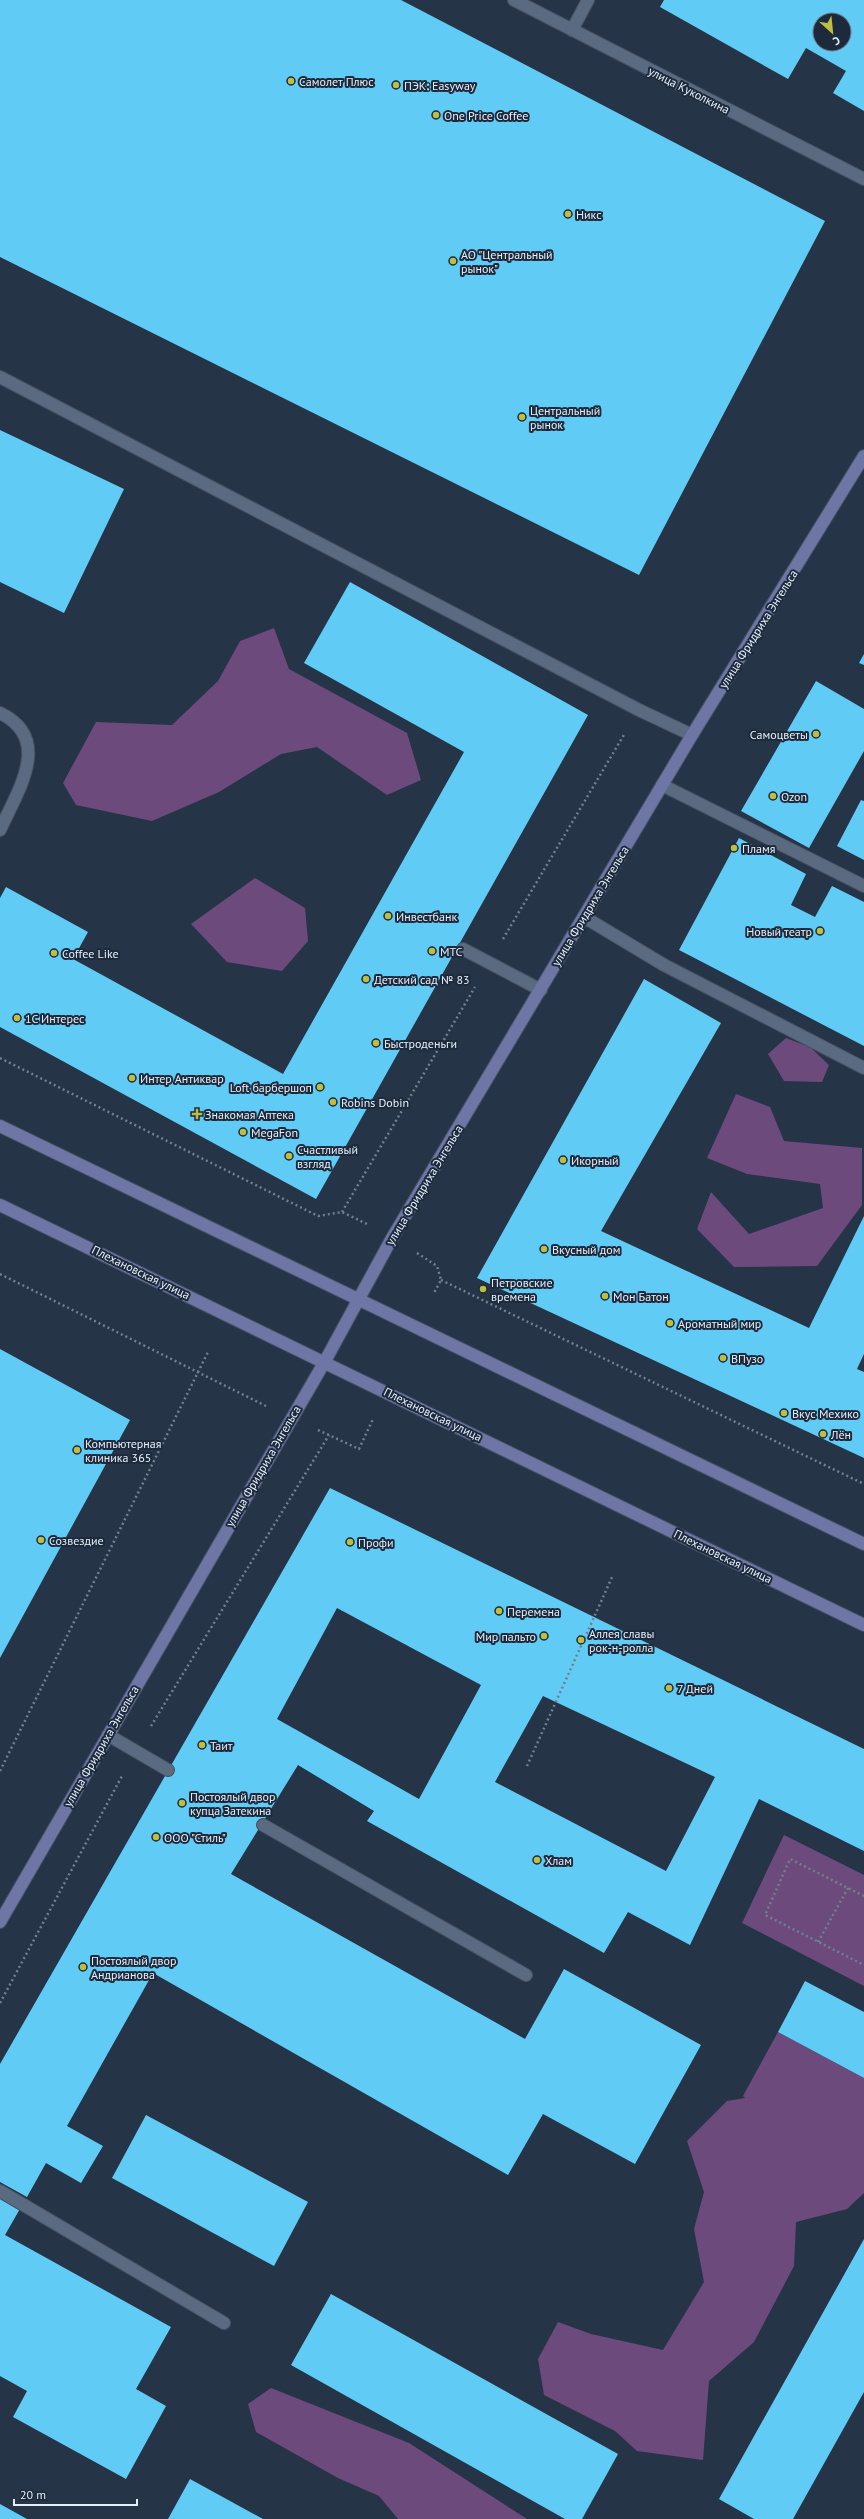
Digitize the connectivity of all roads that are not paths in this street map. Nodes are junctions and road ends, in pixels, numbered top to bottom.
1 (514, 0) edge
2 (588, 0) edge
3 (572, 30) junction
4 (864, 179) edge
5 (0, 377) edge
6 (864, 456) edge
7 (0, 713) edge
8 (692, 736) junction
9 (662, 785) junction
10 (0, 830) edge
11 (864, 886) edge
12 (584, 917) junction
13 (463, 949) dead end
14 (541, 990) junction
15 (864, 1068) edge
16 (0, 1126) edge
17 (0, 1205) edge
18 (359, 1299) junction
19 (324, 1363) junction
20 (864, 1544) edge
21 (864, 1625) edge
22 (108, 1735) junction
23 (168, 1770) dead end
24 (262, 1825) dead end
25 (0, 1922) edge
26 (526, 1975) dead end
27 (0, 2191) edge
28 (224, 2323) dead end

1 - 3 street, улица Куколкина
2 - 3 street
3 - 4 street, улица Куколкина
5 - 8 street
6 - 8 main road, улица Фридриха Энгельса
7 - 10 street
8 - 9 main road, улица Фридриха Энгельса
9 - 11 street
9 - 12 main road, улица Фридриха Энгельса
12 - 14 main road, улица Фридриха Энгельса
12 - 15 street
13 - 14 street
14 - 18 main road, улица Фридриха Энгельса
16 - 18 main road
17 - 19 main road, Плехановская улица
18 - 19 main road, улица Фридриха Энгельса
18 - 20 main road
19 - 21 main road, Плехановская улица
19 - 22 main road, улица Фридриха Энгельса
22 - 23 street
22 - 25 main road, улица Фридриха Энгельса
24 - 26 street
27 - 28 street

